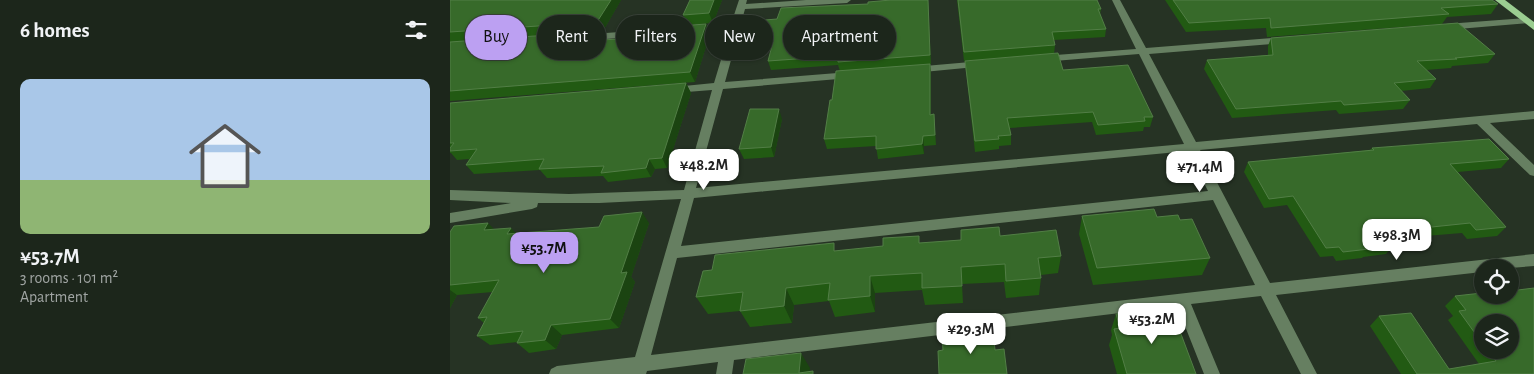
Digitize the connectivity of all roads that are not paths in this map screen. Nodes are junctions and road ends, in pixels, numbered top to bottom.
1 (848, 0) edge
2 (1116, 0) edge
3 (1499, 0) edge
4 (742, 4) edge
5 (1529, 21) edge
6 (1437, 28) edge
7 (705, 29) edge
8 (606, 36) edge
9 (1300, 39) edge
10 (1143, 51) junction
11 (726, 60) edge
12 (1034, 60) edge
13 (995, 63) edge
14 (906, 71) edge
15 (856, 75) edge
16 (718, 86) junction
17 (659, 91) edge
18 (1534, 115) edge
19 (1480, 120) junction
20 (1191, 146) junction
21 (1534, 172) edge
22 (688, 194) junction
23 (450, 195) edge
24 (1216, 195) junction
25 (554, 199) junction
26 (450, 218) edge
27 (672, 253) junction
28 (1534, 260) edge
29 (1264, 290) junction
30 (1182, 299) junction
31 (727, 354) junction
32 (640, 369) edge
33 (557, 374) edge
34 (724, 374) edge
35 (1212, 374) edge
36 (1309, 374) edge

1 - 4 street
2 - 10 street
3 - 5 main road
5 - 6 street
7 - 8 street
9 - 10 street
10 - 12 street
10 - 20 street
11 - 16 street
13 - 14 street
15 - 16 street
16 - 17 street
16 - 22 street
18 - 19 street
19 - 20 street
19 - 21 street
20 - 22 street
20 - 24 street
22 - 25 street
22 - 27 street
23 - 25 street
24 - 27 street
24 - 29 street
25 - 26 street
27 - 32 street
28 - 29 street
29 - 30 street
29 - 36 street
30 - 31 street
30 - 35 street
31 - 32 street
31 - 34 street
32 - 33 street

